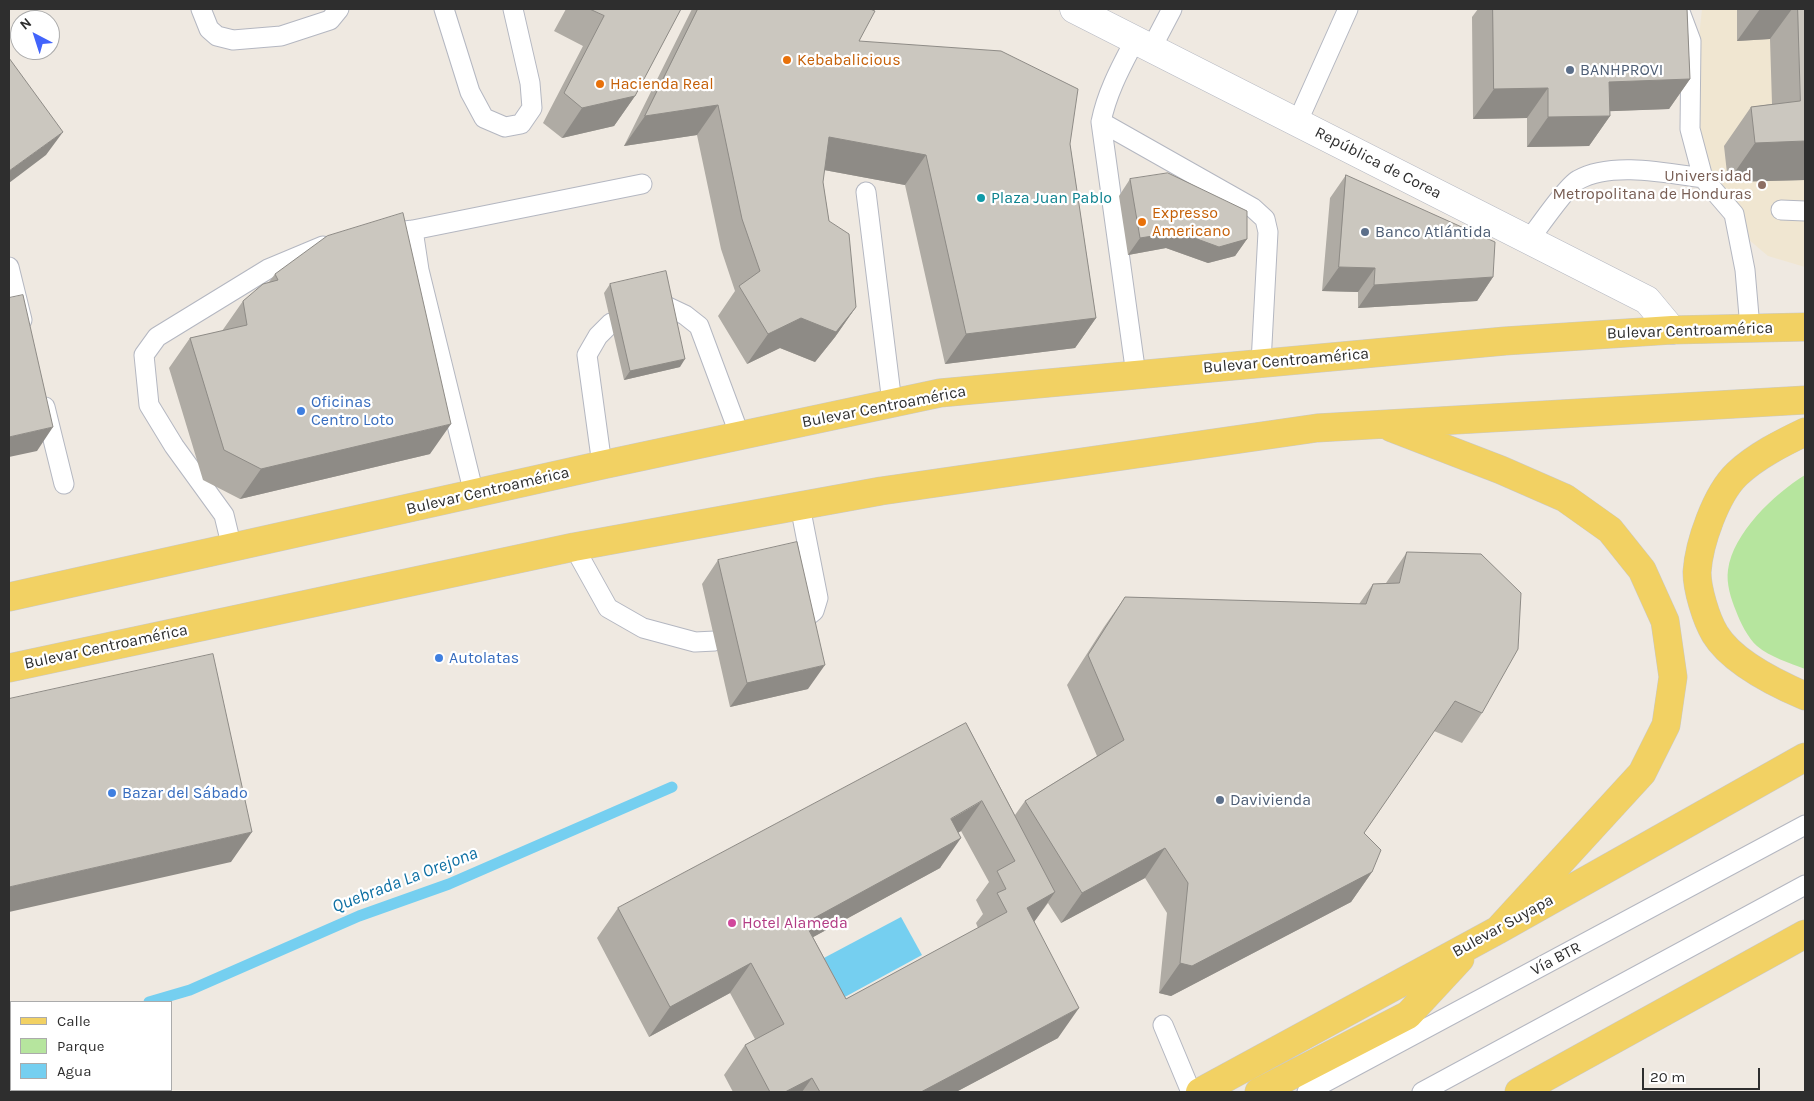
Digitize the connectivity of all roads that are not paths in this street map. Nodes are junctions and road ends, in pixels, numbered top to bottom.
1 (201, 9) edge
2 (339, 9) edge
3 (444, 9) edge
4 (513, 9) edge
5 (1074, 9) edge
6 (1172, 9) edge
7 (1348, 9) edge
8 (1679, 9) edge
9 (1143, 45) junction
10 (1101, 122) junction
11 (1297, 123) junction
12 (1703, 178) junction
13 (642, 184) dead end
14 (866, 192) dead end
15 (1781, 210) dead end
16 (1805, 210) edge
17 (413, 230) junction
18 (367, 236) edge
19 (339, 239) edge
20 (1529, 240) junction
21 (9, 267) edge
22 (666, 306) edge
23 (611, 323) dead end
24 (1805, 327) edge
25 (1750, 328) junction
26 (1672, 330) junction
27 (28, 341) edge
28 (1261, 363) junction
29 (1136, 375) junction
30 (40, 387) edge
31 (1805, 400) edge
32 (892, 403) junction
33 (1384, 424) junction
34 (1805, 432) edge
35 (740, 436) junction
36 (602, 465) junction
37 (64, 484) dead end
38 (474, 494) junction
39 (800, 506) junction
40 (574, 547) junction
41 (232, 548) junction
42 (9, 597) edge
43 (794, 627) edge
44 (715, 641) dead end
45 (9, 668) edge
46 (1805, 696) edge
47 (1805, 757) edge
48 (1805, 825) edge
49 (1805, 885) edge
50 (1805, 934) edge
51 (1487, 936) junction
52 (1163, 1025) dead end
53 (1190, 1092) edge
54 (1200, 1092) edge
55 (1260, 1092) edge
56 (1307, 1092) edge
57 (1422, 1092) edge
58 (1519, 1092) edge

1 - 2 lane
3 - 4 lane
5 - 9 street, República de Corea
6 - 9 lane
7 - 11 lane
8 - 12 lane
9 - 10 lane
9 - 11 street, República de Corea
10 - 28 lane
10 - 29 lane
11 - 20 street, República de Corea
12 - 20 lane
12 - 25 lane
13 - 17 lane
14 - 32 lane
15 - 16 lane
17 - 18 lane
17 - 38 lane
19 - 41 lane
20 - 26 street, República de Corea
21 - 27 lane
22 - 35 lane
23 - 36 lane
24 - 25 main road, Bulevar Centroamérica
25 - 26 main road, Bulevar Centroamérica
26 - 28 main road, Bulevar Centroamérica
28 - 29 main road, Bulevar Centroamérica
29 - 32 main road, Bulevar Centroamérica
30 - 37 lane
31 - 33 main road, Bulevar Centroamérica
32 - 35 main road, Bulevar Centroamérica
33 - 39 main road, Bulevar Centroamérica
33 - 51 main road
34 - 46 main road
35 - 36 main road, Bulevar Centroamérica
36 - 38 main road, Bulevar Centroamérica
38 - 41 main road, Bulevar Centroamérica
39 - 40 main road, Bulevar Centroamérica
39 - 43 lane
40 - 44 lane
40 - 45 main road, Bulevar Centroamérica
41 - 42 main road, Bulevar Centroamérica
47 - 51 main road, Bulevar Suyapa
48 - 56 lane, Vía BTR
49 - 57 lane
50 - 58 main road
51 - 54 main road, Bulevar Suyapa
51 - 55 main road
52 - 53 lane

